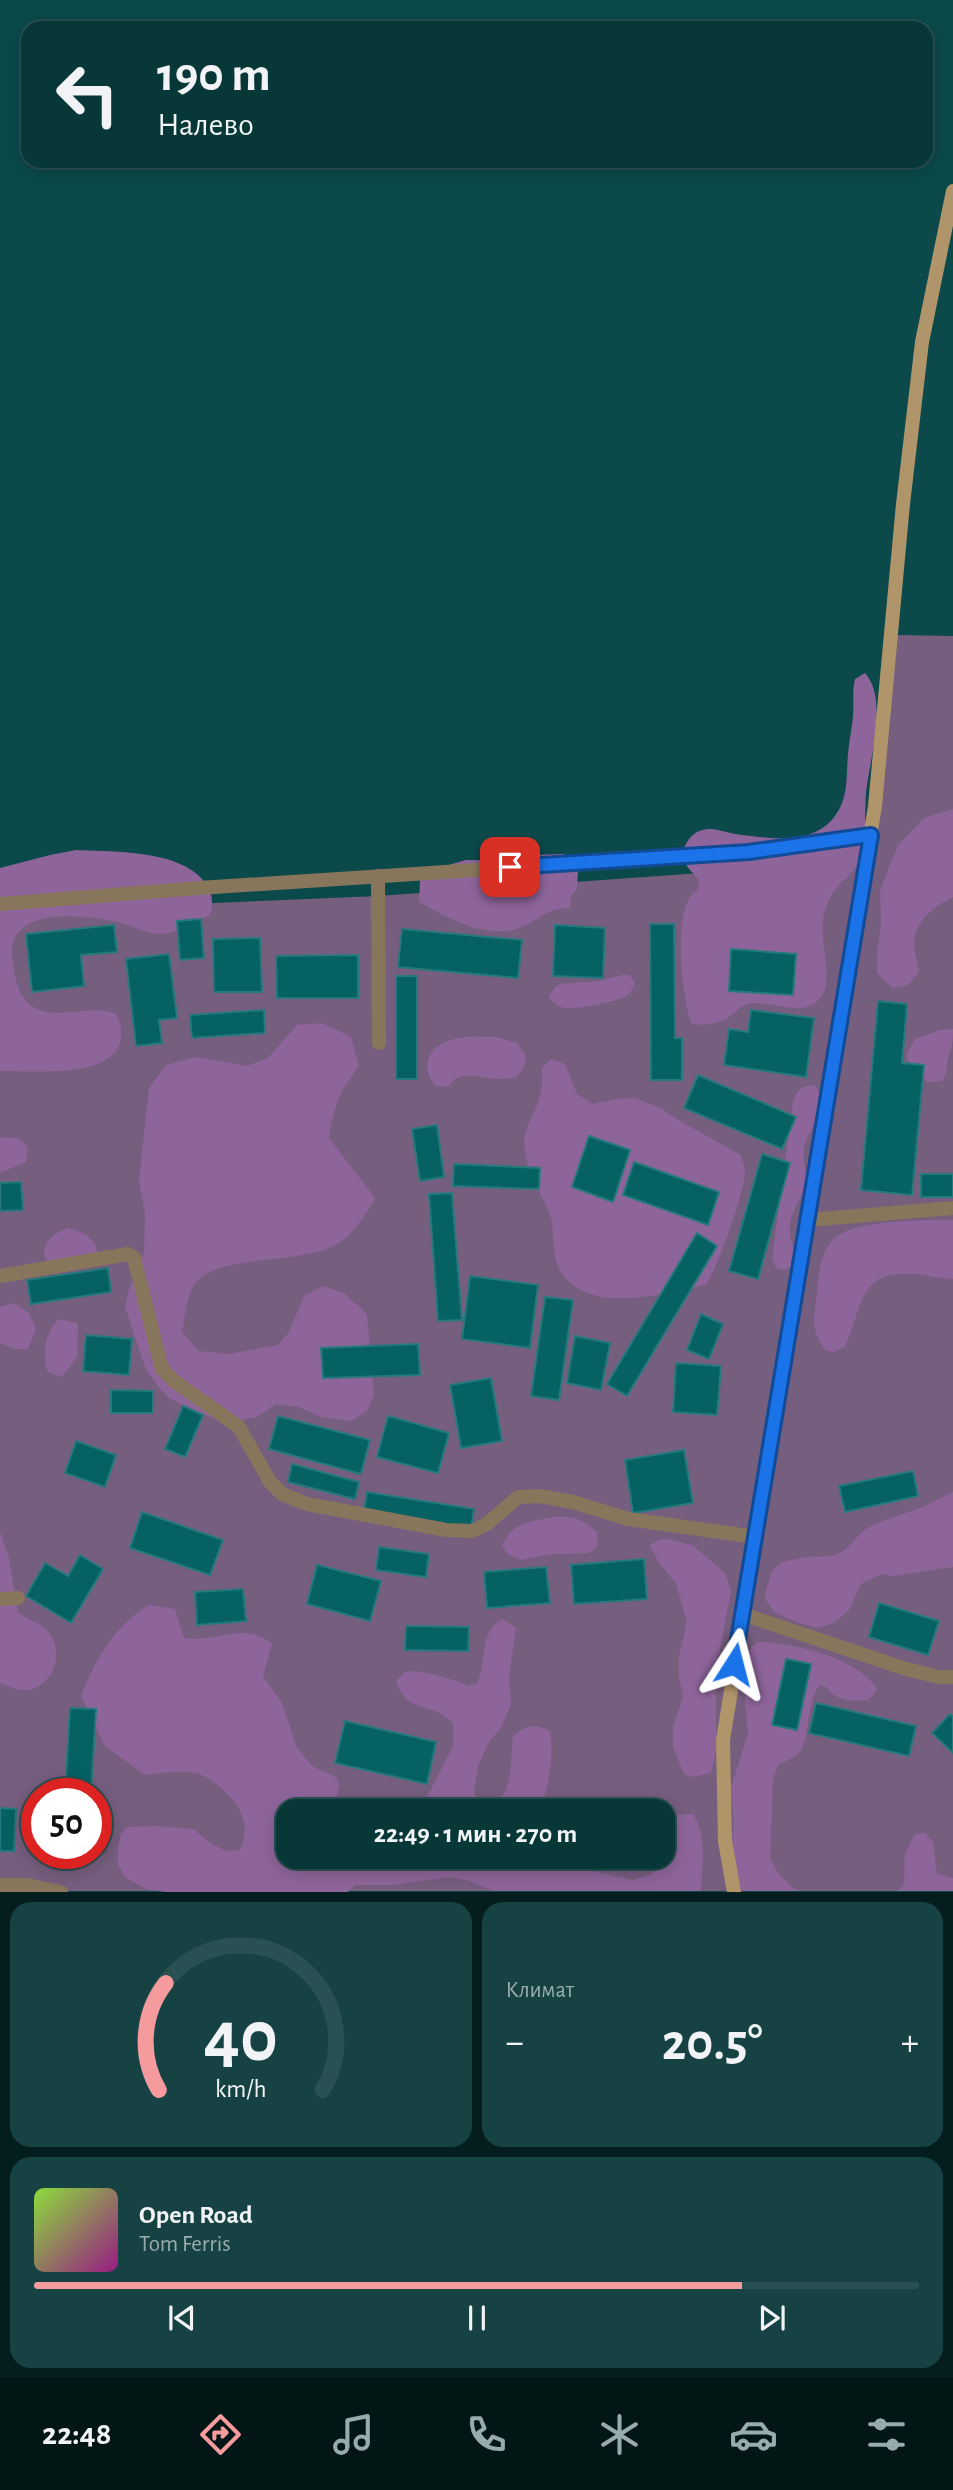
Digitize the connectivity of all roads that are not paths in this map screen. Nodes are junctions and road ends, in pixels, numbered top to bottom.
1 (953, 191) edge
2 (871, 835) junction
3 (378, 876) junction
4 (0, 904) edge
5 (379, 1043) dead end
6 (953, 1208) edge
7 (808, 1220) junction
8 (0, 1276) edge
9 (756, 1537) junction
10 (18, 1598) dead end
11 (0, 1599) edge
12 (742, 1614) junction
13 (953, 1677) edge
14 (0, 1885) edge
15 (61, 1892) edge
16 (734, 1892) edge

1 - 2 main road
2 - 3 lane
2 - 7 main road
3 - 4 lane
3 - 5 lane
6 - 7 lane
7 - 9 main road
8 - 9 lane
9 - 12 main road
10 - 11 lane
12 - 13 lane
12 - 16 main road
14 - 15 lane

